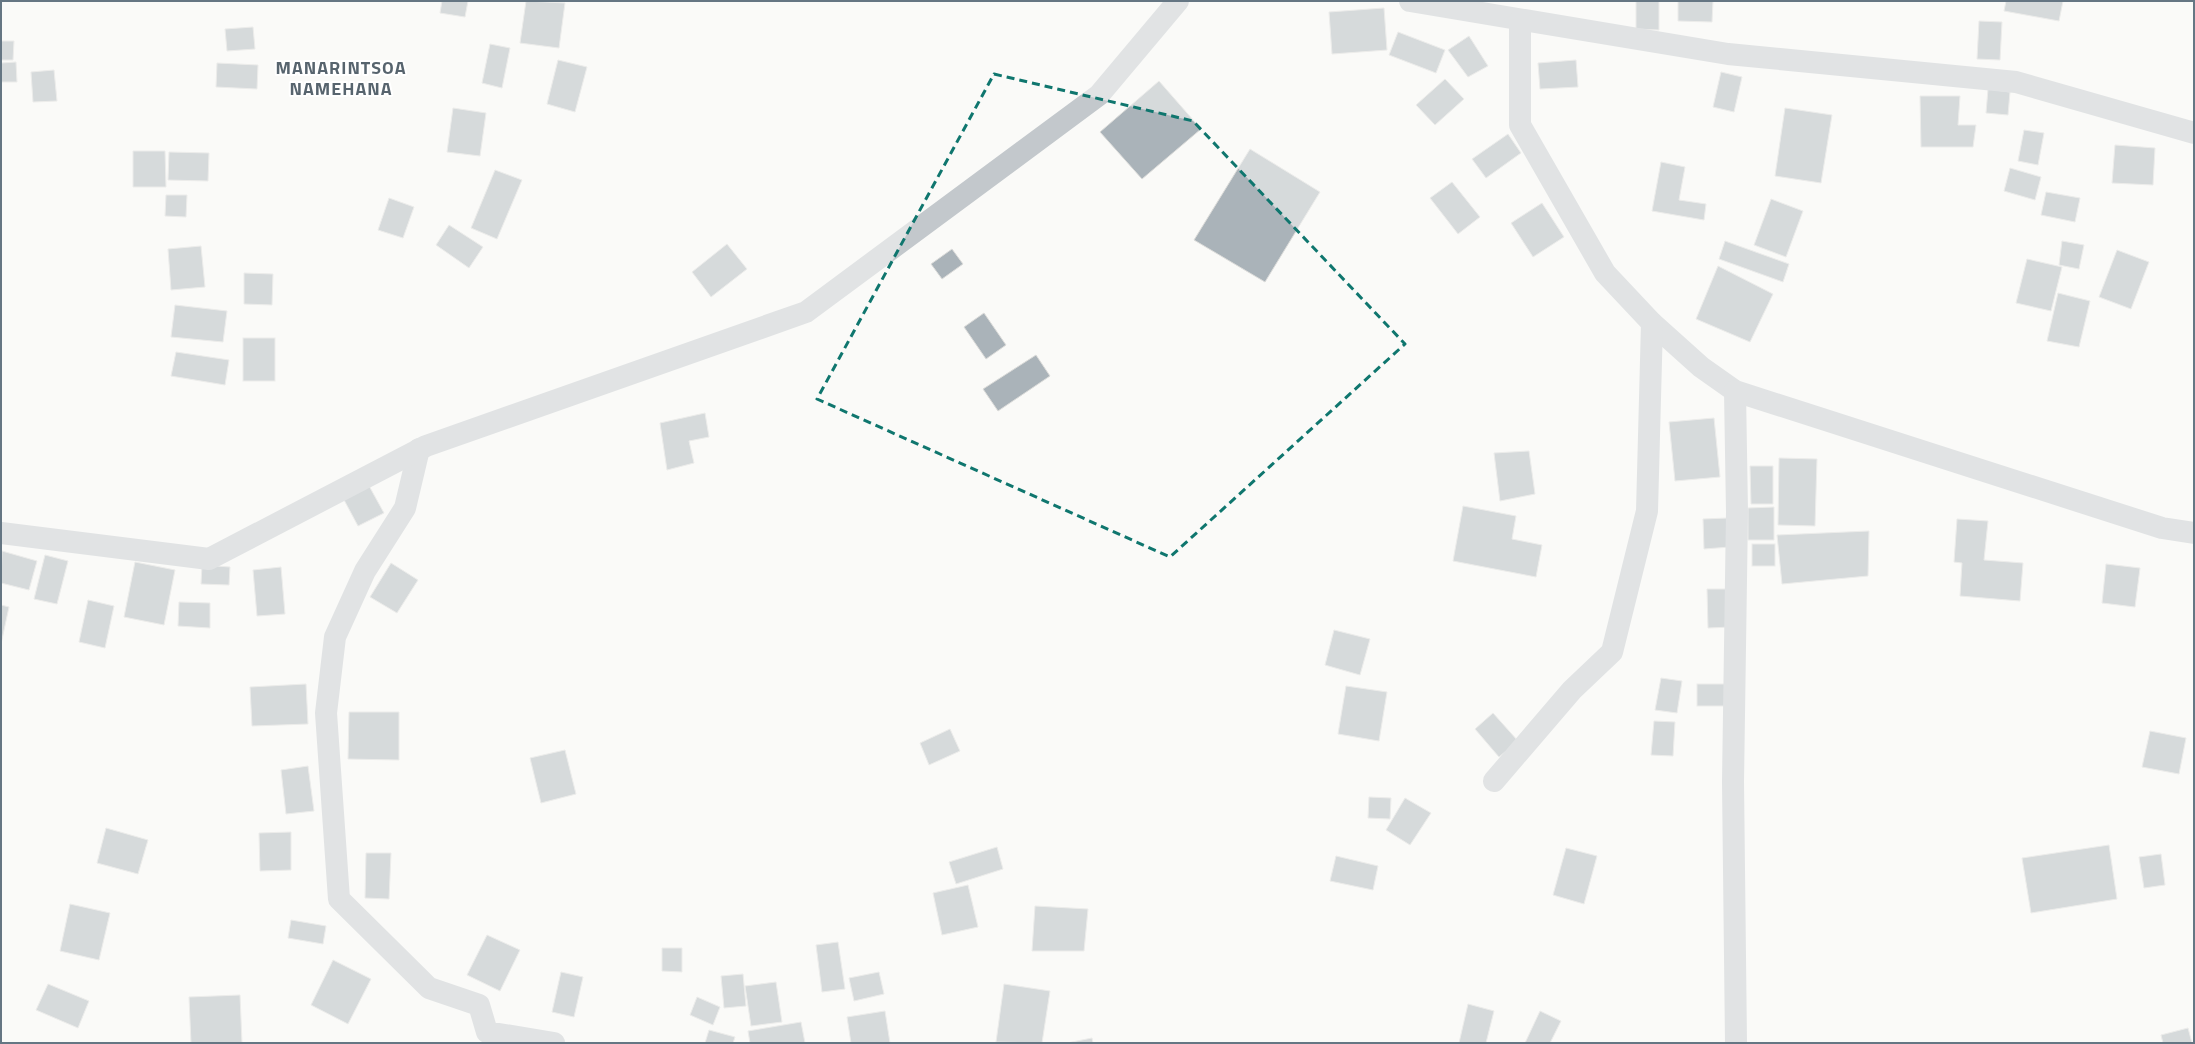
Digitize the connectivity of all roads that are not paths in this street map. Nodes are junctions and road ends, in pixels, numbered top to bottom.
1 (1178, 1) edge
2 (1410, 1) edge
3 (1520, 20) junction
4 (2194, 133) edge
5 (1652, 323) junction
6 (1735, 391) junction
7 (419, 449) junction
8 (1, 532) edge
9 (2194, 533) edge
10 (1494, 781) dead end
11 (554, 1043) edge
12 (1736, 1043) edge

1 - 7 street
2 - 3 street
3 - 4 street
3 - 5 street
5 - 6 street
5 - 10 street
6 - 9 street
6 - 12 street
7 - 8 street
7 - 11 street

